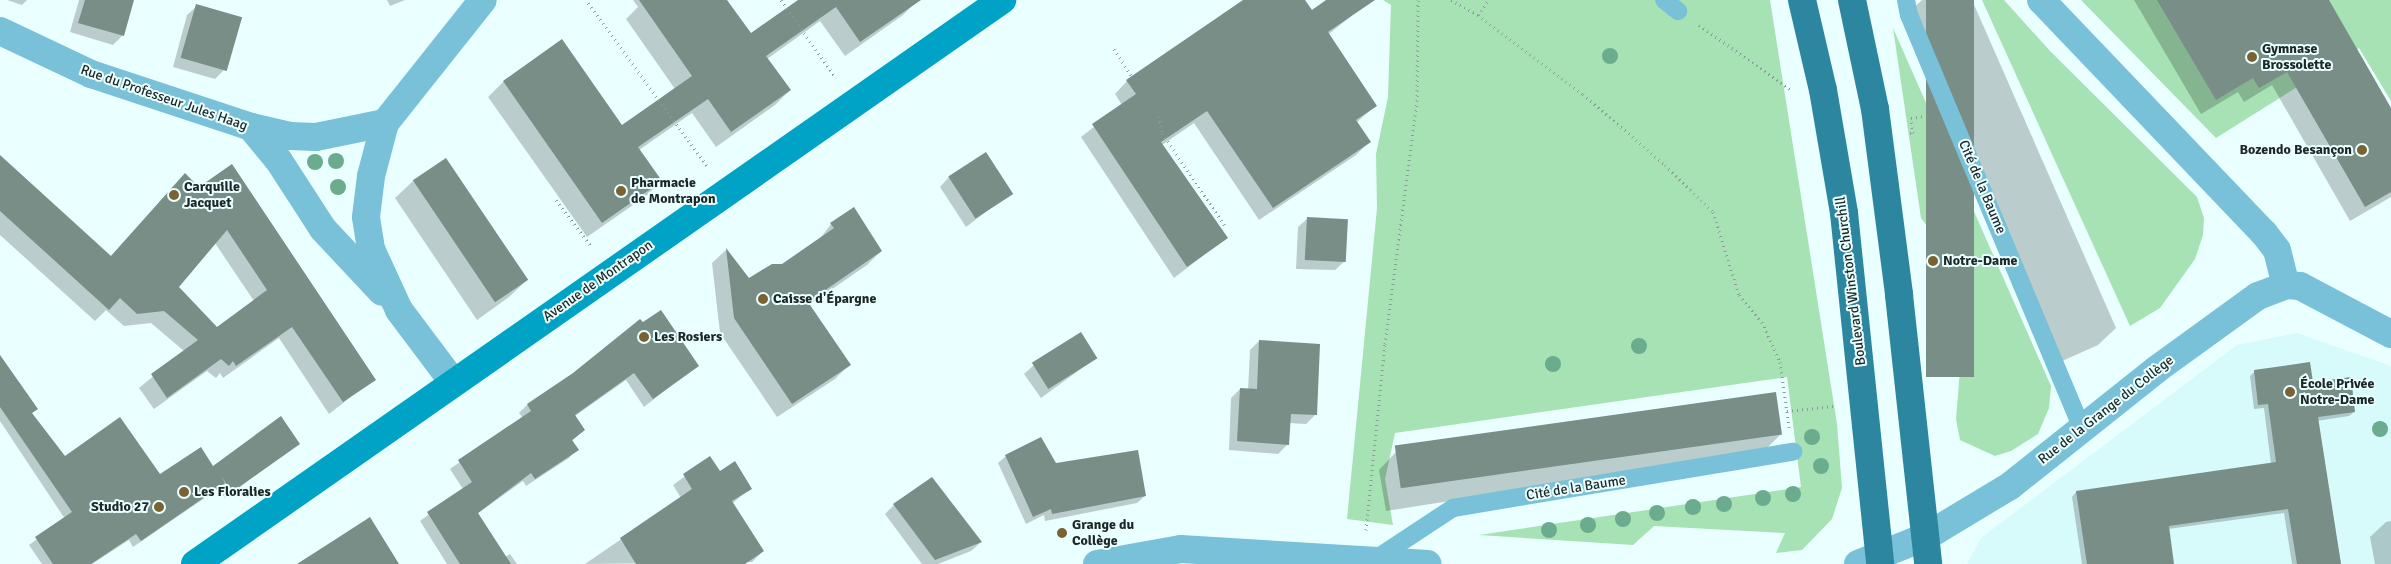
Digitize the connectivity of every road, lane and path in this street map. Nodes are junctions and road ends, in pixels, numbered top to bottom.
1 (483, 0) edge
2 (781, 0) edge
3 (1418, 0) edge
4 (1451, 0) edge
5 (1488, 0) edge
6 (1664, 0) edge
7 (1802, 0) edge
8 (1852, 0) edge
9 (1906, 0) edge
10 (2041, 0) edge
11 (996, 2) edge
12 (588, 3) dead end
13 (1678, 11) joint
14 (1478, 15) junction
15 (0, 31) edge
16 (1114, 49) dead end
17 (1132, 76) dead end
18 (836, 78) dead end
19 (1951, 113) junction
20 (1827, 115) junction
21 (1159, 116) dead end
22 (384, 123) junction
23 (251, 127) junction
24 (1906, 133) dead end
25 (708, 167) dead end
26 (556, 200) dead end
27 (1226, 227) dead end
28 (592, 246) dead end
29 (2286, 285) junction
30 (400, 310) junction
31 (2391, 334) edge
32 (453, 382) junction
33 (1834, 406) dead end
34 (1787, 411) junction
35 (2082, 429) junction
36 (1793, 452) joint
37 (1366, 533) dead end
38 (1927, 536) junction
39 (1374, 561) junction
40 (1873, 561) edge
41 (195, 564) edge
42 (1098, 564) edge
43 (1428, 564) edge
44 (1928, 564) edge

1 - 22 street
2 - 18 path
3 - 37 path
4 - 14 path
5 - 14 path
6 - 13 lane
7 - 20 main road, Boulevard Winston Churchill
8 - 38 main road
9 - 19 lane, Cité de la Baume
10 - 29 street
11 - 32 street, Avenue de Montrapon
12 - 25 path
13 - 20 path
14 - 34 path
15 - 23 street, Rue du Professeur Jules Haag
16 - 17 path
19 - 24 path
19 - 35 lane, Cité de la Baume
20 - 40 main road, Boulevard Winston Churchill
21 - 27 path
22 - 23 street
22 - 30 street
23 - 30 street, Rue du Professeur Jules Haag
26 - 28 path
29 - 31 street
29 - 35 street, Rue de la Grange du Collège
30 - 32 street
32 - 41 street, Avenue de Montrapon
33 - 34 path
34 - 36 path
35 - 38 street, Rue de la Grange du Collège
36 - 39 lane, Cité de la Baume
38 - 40 street, Rue de la Grange du Collège
38 - 44 main road
39 - 42 street
39 - 43 street

